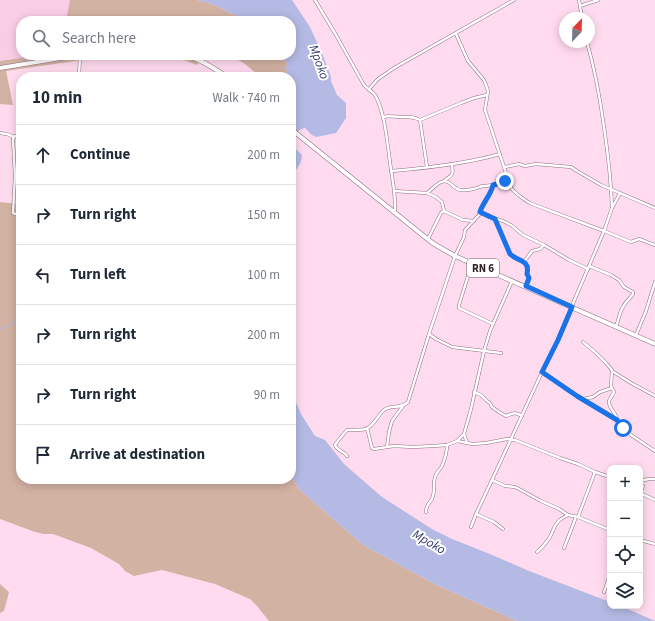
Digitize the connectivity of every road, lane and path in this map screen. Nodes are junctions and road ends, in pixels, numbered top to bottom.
1 (315, 0) edge
2 (514, 0) edge
3 (579, 0) edge
4 (598, 0) edge
5 (580, 6) junction
6 (581, 12) edge
7 (456, 34) junction
8 (589, 48) edge
9 (49, 60) edge
10 (79, 60) edge
11 (197, 60) edge
12 (0, 68) edge
13 (79, 72) edge
14 (219, 72) edge
15 (369, 88) junction
16 (488, 95) junction
17 (383, 117) junction
18 (420, 120) junction
19 (0, 133) edge
20 (296, 133) edge
21 (14, 137) joint
22 (500, 154) junction
23 (452, 164) junction
24 (427, 167) junction
25 (505, 167) junction
26 (391, 171) junction
27 (508, 179) junction
28 (445, 180) junction
29 (493, 185) junction
30 (612, 190) junction
31 (394, 191) junction
32 (427, 193) junction
33 (620, 193) junction
34 (612, 208) junction
35 (655, 208) edge
36 (444, 210) junction
37 (395, 212) junction
38 (480, 212) junction
39 (16, 214) edge
40 (495, 219) junction
41 (474, 221) junction
42 (604, 231) junction
43 (428, 239) junction
44 (544, 245) junction
45 (655, 245) edge
46 (455, 256) junction
47 (524, 262) junction
48 (472, 263) junction
49 (588, 267) junction
50 (512, 280) junction
51 (655, 282) edge
52 (526, 286) junction
53 (572, 307) junction
54 (493, 324) junction
55 (616, 326) junction
56 (429, 334) junction
57 (636, 335) junction
58 (583, 342) dead end
59 (655, 344) edge
60 (484, 351) junction
61 (501, 353) dead end
62 (612, 370) junction
63 (542, 372) junction
64 (612, 388) junction
65 (474, 392) junction
66 (655, 396) edge
67 (582, 399) junction
68 (403, 406) junction
69 (522, 416) junction
70 (617, 420) junction
71 (367, 428) junction
72 (464, 434) junction
73 (511, 439) junction
74 (457, 441) junction
75 (467, 444) junction
76 (447, 445) junction
77 (387, 447) junction
78 (655, 451) edge
79 (347, 456) dead end
80 (595, 472) junction
81 (607, 476) edge
82 (655, 479) edge
83 (492, 480) junction
84 (643, 482) edge
85 (643, 494) edge
86 (655, 500) edge
87 (426, 512) dead end
88 (476, 514) junction
89 (568, 515) junction
90 (577, 517) junction
91 (471, 527) dead end
92 (503, 529) dead end
93 (607, 529) edge
94 (643, 541) edge
95 (655, 544) edge
96 (564, 548) dead end
97 (537, 552) dead end
98 (607, 584) edge
99 (604, 592) dead end

1 - 15 street
2 - 7 street
3 - 5 street
4 - 5 street
5 - 6 street
7 - 15 street
7 - 16 street
8 - 30 street
9 - 12 main road
10 - 13 street
11 - 14 main road
15 - 17 street
16 - 18 street
16 - 22 street
17 - 18 street
17 - 26 street
18 - 24 street
19 - 21 street
20 - 37 main road, RN 6
21 - 39 street
22 - 23 street
22 - 25 street
23 - 24 street
23 - 28 street
24 - 26 street
25 - 27 street
25 - 30 street
26 - 31 street
27 - 29 street
27 - 42 street
28 - 29 street
28 - 32 street
29 - 38 street
30 - 33 street
30 - 34 street
31 - 32 street
31 - 37 street
32 - 36 street
33 - 34 street
33 - 35 street
34 - 42 street
36 - 41 street
36 - 43 street
37 - 43 main road, RN 6
38 - 40 street
38 - 41 street
40 - 44 street
40 - 47 street
41 - 46 street
42 - 45 street
42 - 49 street
43 - 46 main road, RN 6
44 - 47 street
44 - 49 street
46 - 48 main road, RN 6
46 - 56 street
47 - 52 street
48 - 50 main road, RN 6
48 - 54 street
49 - 53 street
49 - 55 street
50 - 52 main road, RN 6
50 - 54 street
51 - 57 street
52 - 53 main road, RN 6
53 - 55 main road, RN 6
53 - 63 street
54 - 60 street
55 - 57 main road, RN 6
56 - 60 street
56 - 68 street
57 - 59 main road, RN 6
58 - 62 street
60 - 61 street
60 - 65 street
62 - 64 street
62 - 66 street
63 - 67 street
63 - 69 street
64 - 67 street
64 - 70 street
65 - 69 street
65 - 72 street
67 - 70 street
68 - 71 street
68 - 77 street
69 - 73 street
70 - 78 street
71 - 77 street
71 - 79 street
72 - 74 street
72 - 75 street
73 - 75 street
73 - 80 street
73 - 83 street
74 - 75 street
74 - 76 street
76 - 77 street
76 - 87 street
80 - 81 street
80 - 90 street
82 - 84 street
83 - 88 street
83 - 89 street
85 - 86 street
88 - 91 street
88 - 92 street
89 - 90 street
89 - 97 street
90 - 93 street
90 - 96 street
94 - 95 street
98 - 99 street

